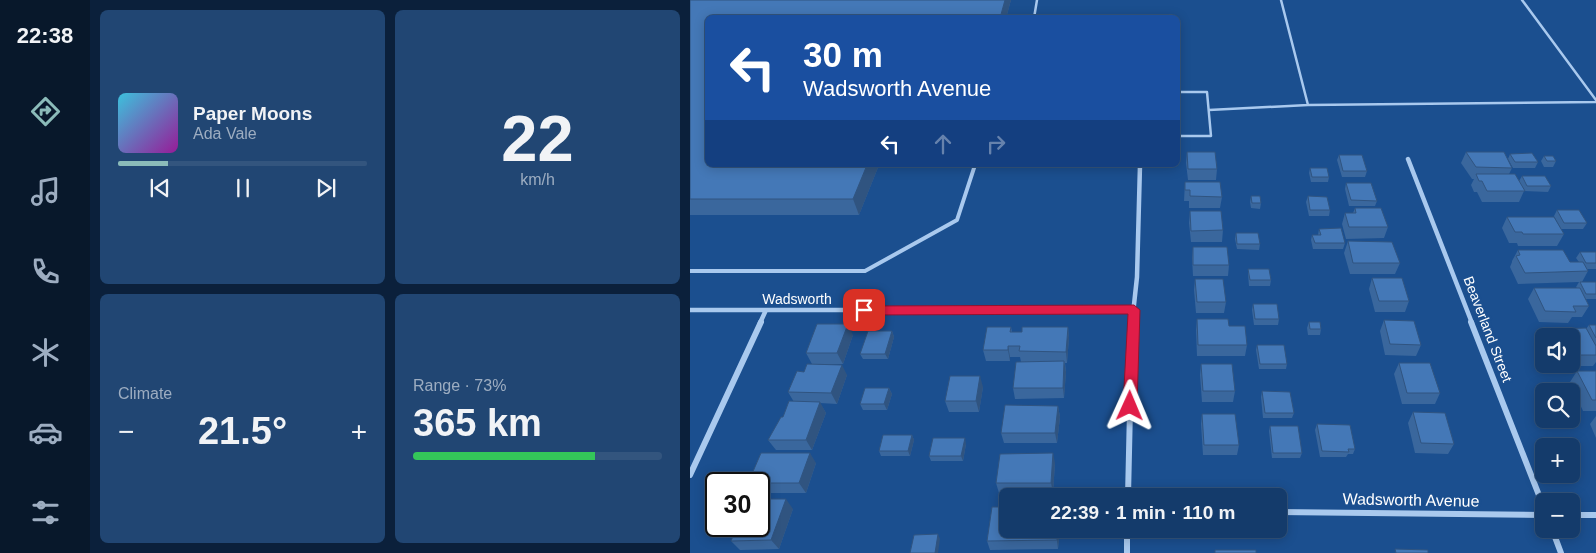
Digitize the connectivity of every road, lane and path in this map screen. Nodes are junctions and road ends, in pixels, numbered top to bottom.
1 (1037, 0) edge
2 (1281, 0) edge
3 (1522, 0) edge
4 (1034, 15) edge
5 (1180, 92) edge
6 (1596, 101) edge
7 (1308, 105) junction
8 (1209, 110) junction
9 (1180, 136) edge
10 (1408, 160) dead end
11 (974, 167) edge
12 (1140, 167) edge
13 (690, 271) edge
14 (690, 310) edge
15 (766, 310) junction
16 (1134, 310) junction
17 (690, 475) edge
18 (1128, 488) edge
19 (1538, 493) edge
20 (1287, 512) edge
21 (1535, 514) edge
22 (1580, 515) edge
23 (1596, 515) edge
24 (1128, 538) edge
25 (1555, 538) edge
26 (1127, 553) edge
27 (1561, 553) edge

1 - 4 lane
2 - 7 lane
3 - 6 lane
5 - 8 lane
6 - 7 lane
7 - 8 lane
8 - 9 lane
10 - 19 street, Beaverland Street
11 - 13 lane
12 - 16 street
14 - 15 street, Wadsworth
15 - 16 street, Wadsworth
15 - 17 street
16 - 18 street
20 - 21 street, Wadsworth Avenue
22 - 23 street
24 - 26 street
25 - 27 street

